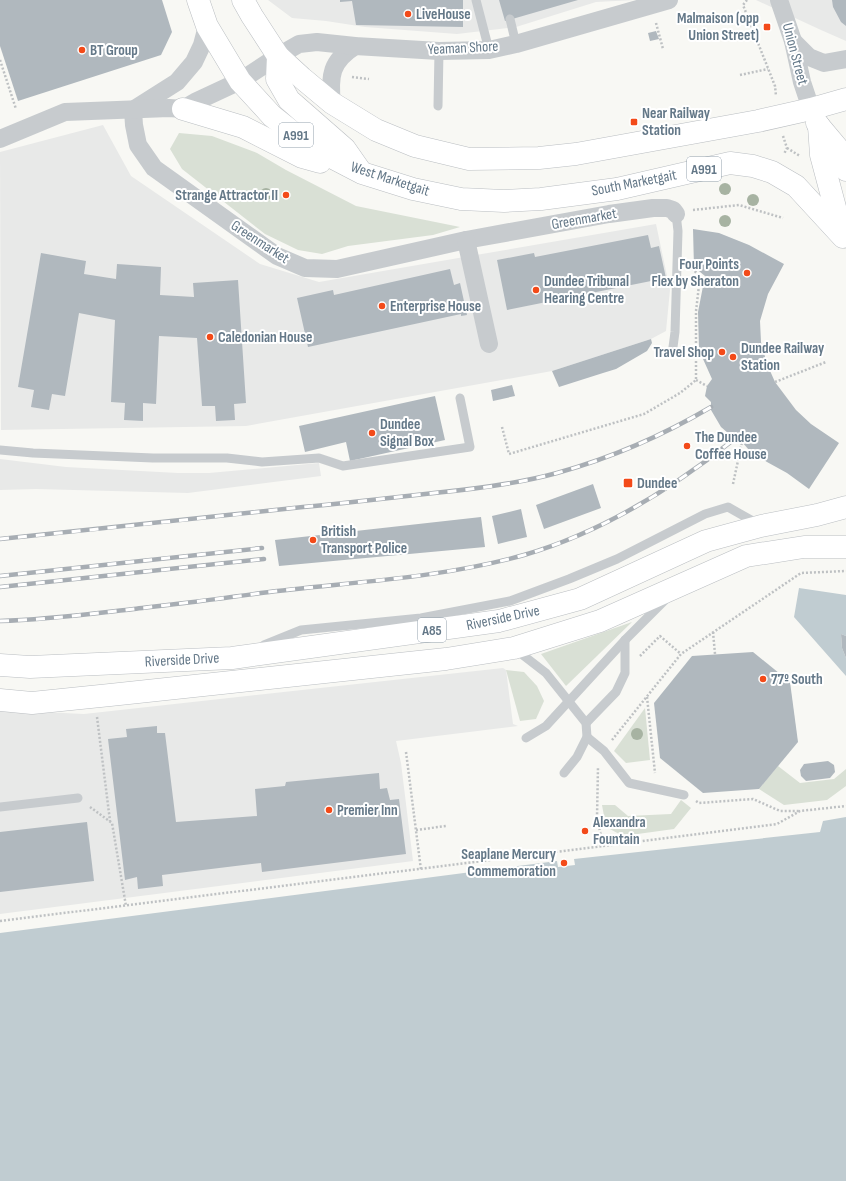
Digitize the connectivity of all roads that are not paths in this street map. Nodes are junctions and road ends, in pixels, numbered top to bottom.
1 (198, 0) edge
2 (243, 0) edge
3 (476, 0) edge
4 (669, 0) edge
5 (779, 0) edge
6 (650, 3) edge
7 (510, 20) dead end
8 (208, 26) junction
9 (793, 41) junction
10 (516, 44) junction
11 (355, 46) junction
12 (488, 50) junction
13 (439, 51) junction
14 (278, 56) junction
15 (846, 59) edge
16 (240, 81) junction
17 (846, 99) edge
18 (332, 103) junction
19 (438, 106) dead end
20 (183, 109) junction
21 (134, 110) junction
22 (815, 118) junction
23 (0, 139) edge
24 (846, 170) edge
25 (362, 173) junction
26 (541, 199) joint
27 (676, 214) joint
28 (466, 240) junction
29 (844, 242) edge
30 (489, 344) dead end
31 (673, 347) dead end
32 (460, 398) dead end
33 (0, 450) edge
34 (846, 507) edge
35 (846, 547) edge
36 (682, 584) junction
37 (625, 640) junction
38 (514, 648) junction
39 (0, 665) edge
40 (0, 700) edge
41 (568, 701) junction
42 (586, 723) junction
43 (587, 737) junction
44 (526, 738) dead end
45 (564, 773) dead end
46 (684, 794) road end
47 (78, 798) road end
48 (0, 807) edge

1 - 8 main road, West Marketgait / A991
2 - 14 main road
3 - 12 lane
4 - 6 street, Yeaman Shore
5 - 9 street, Union Street
6 - 10 street, Yeaman Shore
7 - 10 lane
8 - 16 main road, West Marketgait / A991
8 - 21 street
9 - 15 street
9 - 22 street, Union Street
10 - 12 street, Yeaman Shore
11 - 13 street, Yeaman Shore
11 - 14 street, Yeaman Shore
11 - 18 street
12 - 13 street, Yeaman Shore
13 - 19 lane
14 - 16 street
14 - 18 main road
14 - 25 main road
16 - 20 street
16 - 25 main road, West Marketgait / A991
17 - 22 main road
18 - 22 main road
20 - 21 street
20 - 25 main road
21 - 23 street
21 - 28 street, Greenmarket
22 - 24 main road
22 - 29 main road, A991
25 - 26 main road, West Marketgait / A991
26 - 29 main road, South Marketgait / A991
27 - 28 street, Greenmarket
27 - 31 lane
28 - 30 street
32 - 33 lane
34 - 39 main road, Riverside Drive / A85
35 - 36 main road, Riverside Drive / A85
36 - 37 lane
36 - 38 main road, Riverside Drive / A85
37 - 41 lane
37 - 42 lane
38 - 40 main road, Riverside Drive / A85
38 - 41 lane
41 - 42 lane
41 - 44 lane
42 - 43 lane
43 - 45 lane
43 - 46 lane
47 - 48 lane

